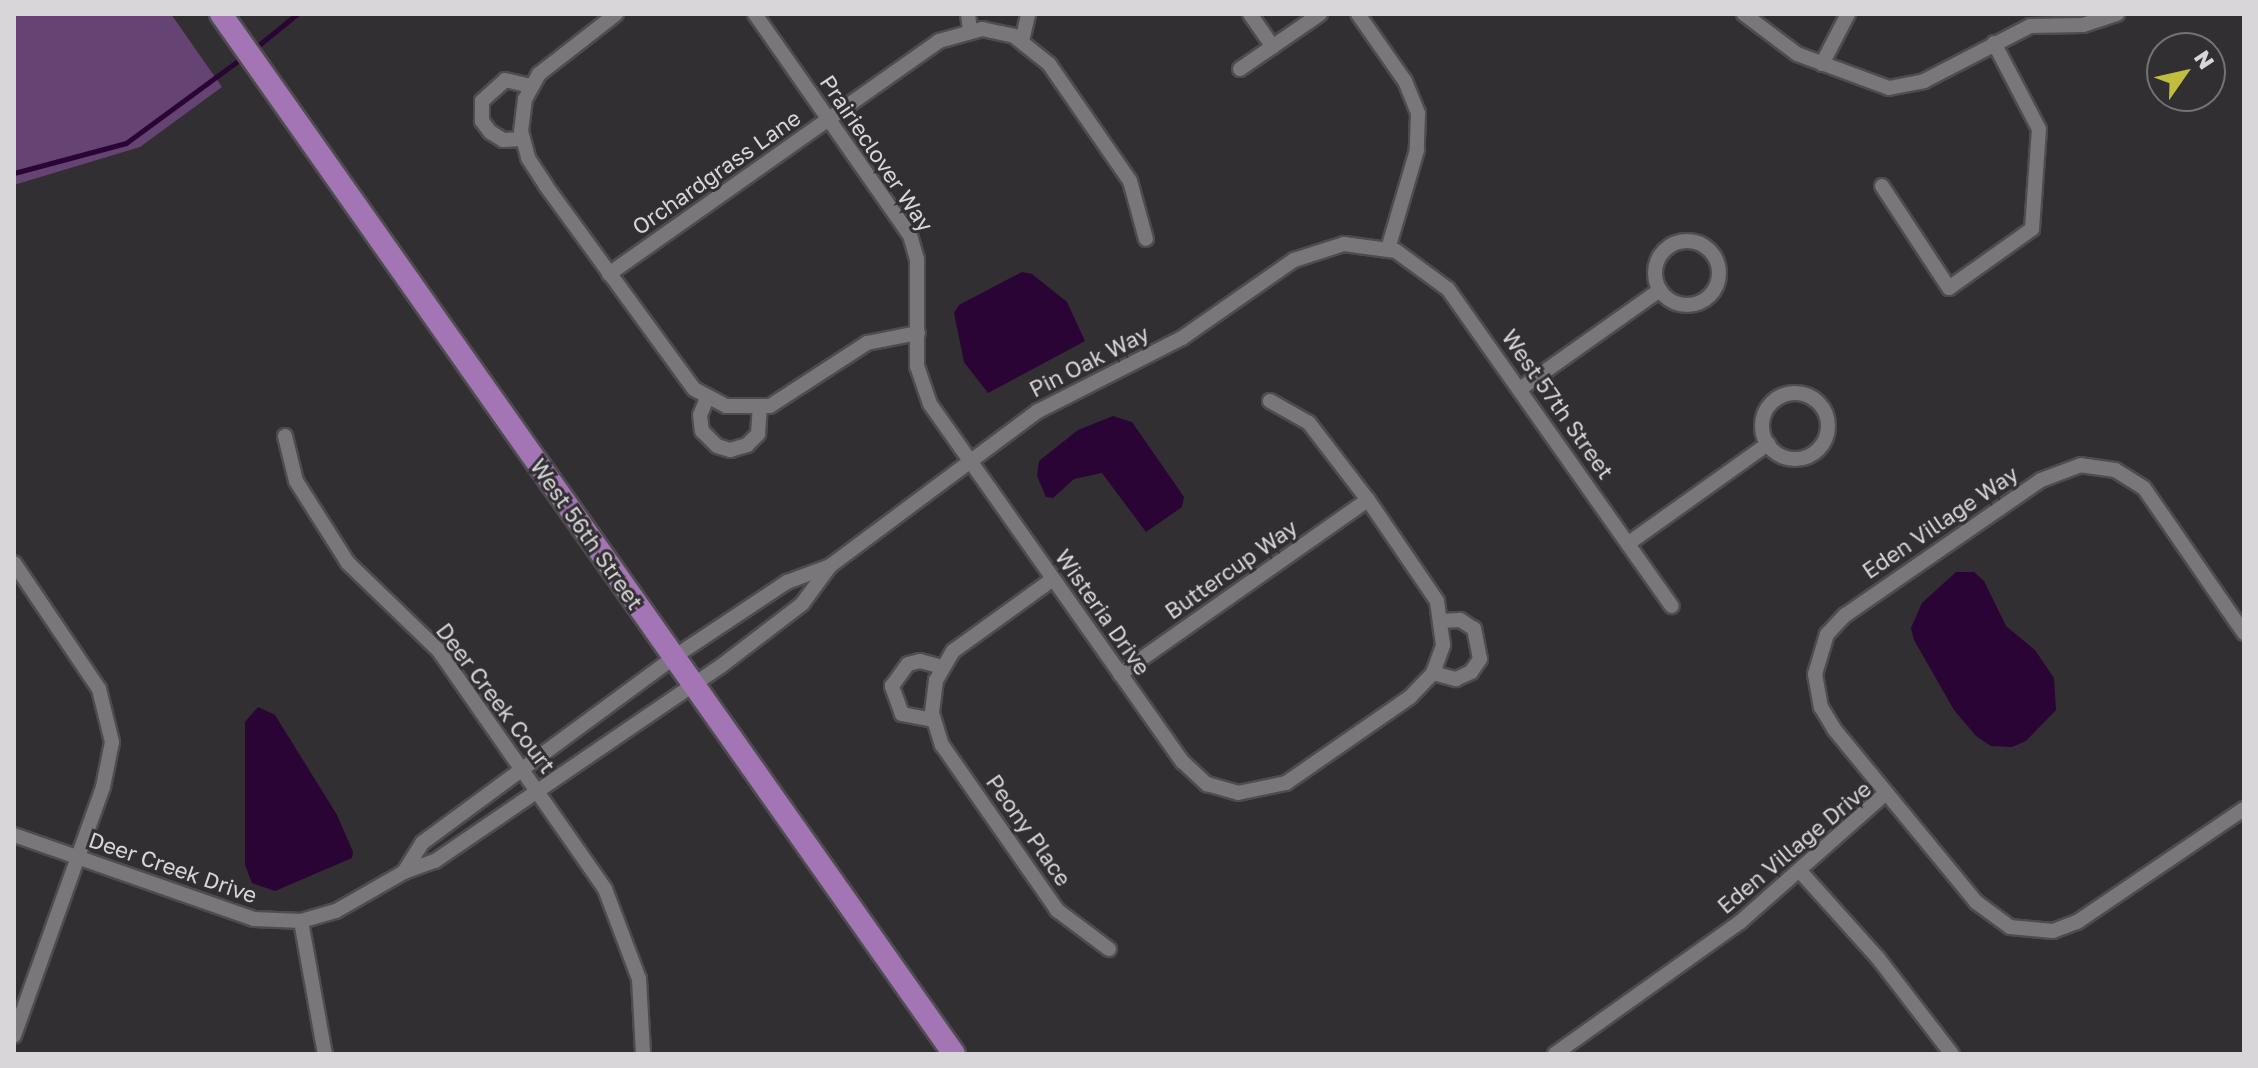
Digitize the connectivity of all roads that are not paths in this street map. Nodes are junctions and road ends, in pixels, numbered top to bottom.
1 (221, 14) edge
2 (616, 14) edge
3 (755, 14) edge
4 (968, 14) edge
5 (1028, 14) edge
6 (1250, 14) edge
7 (1320, 14) edge
8 (1358, 14) edge
9 (1744, 14) edge
10 (1848, 14) edge
11 (2117, 14) edge
12 (970, 30) junction
13 (1022, 41) junction
14 (1994, 43) junction
15 (1273, 47) junction
16 (1822, 64) junction
17 (1240, 69) dead end
18 (531, 86) junction
19 (830, 119) junction
20 (523, 139) junction
21 (1882, 186) dead end
22 (1146, 239) dead end
23 (1388, 249) junction
24 (609, 274) junction
25 (1660, 290) junction
26 (918, 333) junction
27 (1520, 389) junction
28 (707, 398) junction
29 (1270, 401) dead end
30 (760, 408) junction
31 (285, 436) dead end
32 (1768, 444) junction
33 (969, 459) junction
34 (1368, 500) junction
35 (1629, 543) junction
36 (14, 563) edge
37 (830, 566) junction
38 (1053, 579) junction
39 (1672, 606) dead end
40 (1441, 621) junction
41 (2244, 633) edge
42 (674, 657) junction
43 (942, 667) junction
44 (1433, 673) junction
45 (1120, 674) junction
46 (694, 685) junction
47 (933, 720) junction
48 (521, 768) junction
49 (539, 793) junction
50 (1886, 793) junction
51 (2244, 809) edge
52 (14, 835) edge
53 (79, 858) junction
54 (1799, 870) junction
55 (404, 872) junction
56 (301, 921) junction
57 (1109, 949) dead end
58 (14, 1036) edge
59 (325, 1054) edge
60 (643, 1054) edge
61 (954, 1054) edge
62 (1555, 1054) edge
63 (1952, 1054) edge

1 - 42 main road, West 56th Street
2 - 18 street
3 - 19 street, Prairieclover Way
4 - 12 street
5 - 13 street
6 - 15 street
7 - 15 street
8 - 23 street
9 - 16 street
10 - 16 street
11 - 14 street
12 - 13 street, Orchardgrass Lane
12 - 19 street, Orchardgrass Lane
13 - 22 street
14 - 16 street
14 - 21 street
15 - 17 street
18 - 20 street
18 - 20 street
19 - 24 street, Orchardgrass Lane
19 - 26 street, Prairieclover Way
20 - 24 street
23 - 27 street, West 57th Street
23 - 33 street, Pin Oak Way
24 - 28 street
25 - 25 street
25 - 27 street
26 - 30 street
26 - 33 street, Prairieclover Way
27 - 35 street, West 57th Street
28 - 30 street
28 - 30 street
29 - 34 street
31 - 48 street, Deer Creek Court
32 - 32 street
32 - 35 street
33 - 37 street, Pin Oak Way
33 - 38 street, Wisteria Drive
34 - 40 street
34 - 45 street, Buttercup Way
35 - 39 street, West 57th Street
36 - 53 street
37 - 42 street, Pin Oak Way
37 - 46 street, Pin Oak Way
38 - 43 street, Peony Place
38 - 45 street, Wisteria Drive
40 - 44 street
40 - 44 street
41 - 50 street, Eden Village Way
42 - 46 main road, West 56th Street
42 - 48 street, Deer Creek Drive
43 - 47 street, Peony Place
43 - 47 street
44 - 45 street, Wisteria Drive
46 - 49 street, Deer Creek Drive
46 - 61 main road, West 56th Street
47 - 57 street, Peony Place
48 - 49 street, Deer Creek Court
48 - 55 street, Deer Creek Drive
49 - 55 street, Deer Creek Drive
49 - 60 street, Deer Creek Court
50 - 51 street, Eden Village Drive
50 - 54 street, Eden Village Drive
52 - 53 street, Deer Creek Drive
53 - 56 street, Deer Creek Drive
53 - 58 street
54 - 62 street, Eden Village Drive
54 - 63 street
55 - 56 street, Deer Creek Drive
56 - 59 street

